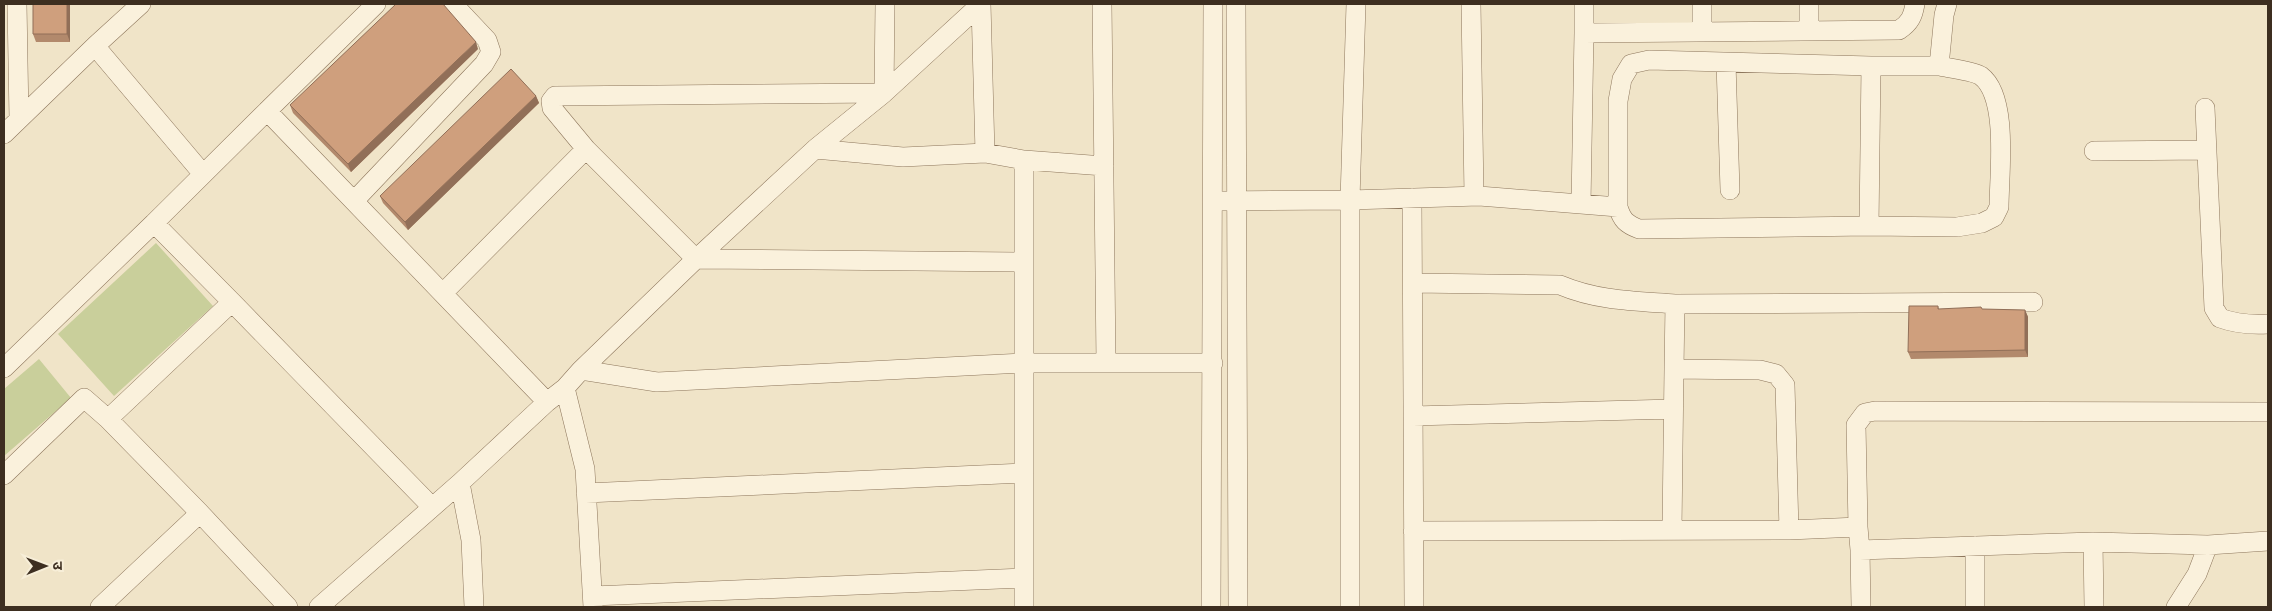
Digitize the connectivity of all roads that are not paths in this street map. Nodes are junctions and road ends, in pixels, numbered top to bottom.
1 (17, 4) edge
2 (376, 4) edge
3 (453, 4) edge
4 (885, 4) edge
5 (956, 4) edge
6 (981, 4) edge
7 (1102, 4) edge
8 (1213, 4) edge
9 (1236, 4) edge
10 (1356, 4) edge
11 (1472, 4) edge
12 (1584, 4) edge
13 (1702, 4) edge
14 (1809, 4) edge
15 (1915, 4) edge
16 (1947, 4) edge
17 (135, 7) edge
18 (957, 26) junction
19 (1809, 30) junction
20 (1702, 31) junction
21 (1584, 32) junction
22 (94, 46) junction
23 (1726, 62) junction
24 (1871, 66) junction
25 (1939, 66) junction
26 (884, 93) junction
27 (2205, 108) dead end
28 (267, 111) junction
29 (19, 119) junction
30 (4, 134) edge
31 (586, 149) junction
32 (814, 150) junction
33 (2207, 150) junction
34 (2094, 151) dead end
35 (985, 153) junction
36 (1024, 160) junction
37 (1104, 166) junction
38 (204, 174) junction
39 (1730, 190) dead end
40 (1474, 196) junction
41 (1412, 198) junction
42 (1350, 200) junction
43 (354, 201) junction
44 (1213, 201) junction
45 (1237, 201) junction
46 (1581, 204) junction
47 (1618, 207) junction
48 (154, 223) junction
49 (1869, 226) junction
50 (696, 259) junction
51 (1024, 262) junction
52 (1413, 283) junction
53 (443, 293) junction
54 (232, 302) junction
55 (2033, 302) dead end
56 (1675, 304) junction
57 (2268, 324) edge
58 (1106, 362) junction
59 (1024, 363) junction
60 (1213, 363) junction
61 (4, 368) edge
62 (581, 370) junction
63 (1674, 370) junction
64 (565, 388) junction
65 (547, 402) junction
66 (1673, 409) junction
67 (2268, 412) edge
68 (1413, 416) junction
69 (108, 419) junction
70 (1024, 473) junction
71 (4, 475) edge
72 (460, 483) junction
73 (586, 492) junction
74 (432, 506) junction
75 (200, 513) junction
76 (1858, 527) junction
77 (1672, 530) junction
78 (1789, 530) junction
79 (1413, 531) junction
80 (2268, 541) edge
81 (2093, 542) junction
82 (2208, 545) junction
83 (1975, 546) junction
84 (1860, 550) junction
85 (1024, 578) junction
86 (593, 602) edge
87 (100, 607) edge
88 (288, 607) edge
89 (319, 607) edge
90 (474, 607) edge
91 (1024, 607) edge
92 (1211, 607) edge
93 (1238, 607) edge
94 (1350, 607) edge
95 (1414, 607) edge
96 (1861, 607) edge
97 (1975, 607) edge
98 (2094, 607) edge
99 (2176, 607) edge

1 - 29 street
2 - 28 street
3 - 43 street
4 - 26 street
5 - 18 street
6 - 18 street
6 - 35 street
7 - 37 street
8 - 44 street
9 - 45 street
10 - 42 street
11 - 40 street
12 - 21 street
13 - 20 street
14 - 19 street
15 - 19 street
16 - 25 street
17 - 22 street
18 - 26 street
19 - 20 street
20 - 21 street
21 - 46 street
22 - 29 street
22 - 38 street
23 - 24 street
23 - 39 street
23 - 47 street
24 - 25 street
24 - 49 street
25 - 49 street
26 - 31 street
26 - 32 street
27 - 33 street
28 - 38 street
28 - 43 street
29 - 30 street
31 - 50 street
31 - 53 street
32 - 35 street
32 - 50 street
33 - 34 street
33 - 57 street
35 - 36 street
36 - 37 street
36 - 51 street
37 - 58 street
38 - 48 street
40 - 41 street
40 - 46 street
41 - 42 street
41 - 52 street
42 - 45 street
42 - 94 street
43 - 53 street
44 - 45 street
44 - 60 street
45 - 93 street
46 - 47 street
47 - 49 street
48 - 54 street
48 - 61 street
50 - 51 street
50 - 62 street
51 - 59 street
52 - 56 street
52 - 68 street
53 - 65 street
54 - 69 street
54 - 74 street
55 - 56 street
56 - 63 street
58 - 59 street
58 - 60 street
59 - 62 street
59 - 70 street
60 - 92 street
62 - 64 street
63 - 66 street
63 - 78 street
64 - 65 street
64 - 73 street
65 - 72 street
66 - 68 street
66 - 77 street
67 - 76 street
68 - 79 street
69 - 71 street
69 - 75 street
70 - 73 street
70 - 85 street
72 - 74 street
72 - 90 street
73 - 86 street
74 - 89 street
75 - 87 street
75 - 88 street
76 - 78 street
76 - 84 street
77 - 78 street
77 - 79 street
79 - 95 street
80 - 82 street
81 - 82 street
81 - 83 street
81 - 98 street
82 - 99 street
83 - 84 street
83 - 97 street
84 - 96 street
85 - 86 street
85 - 91 street

